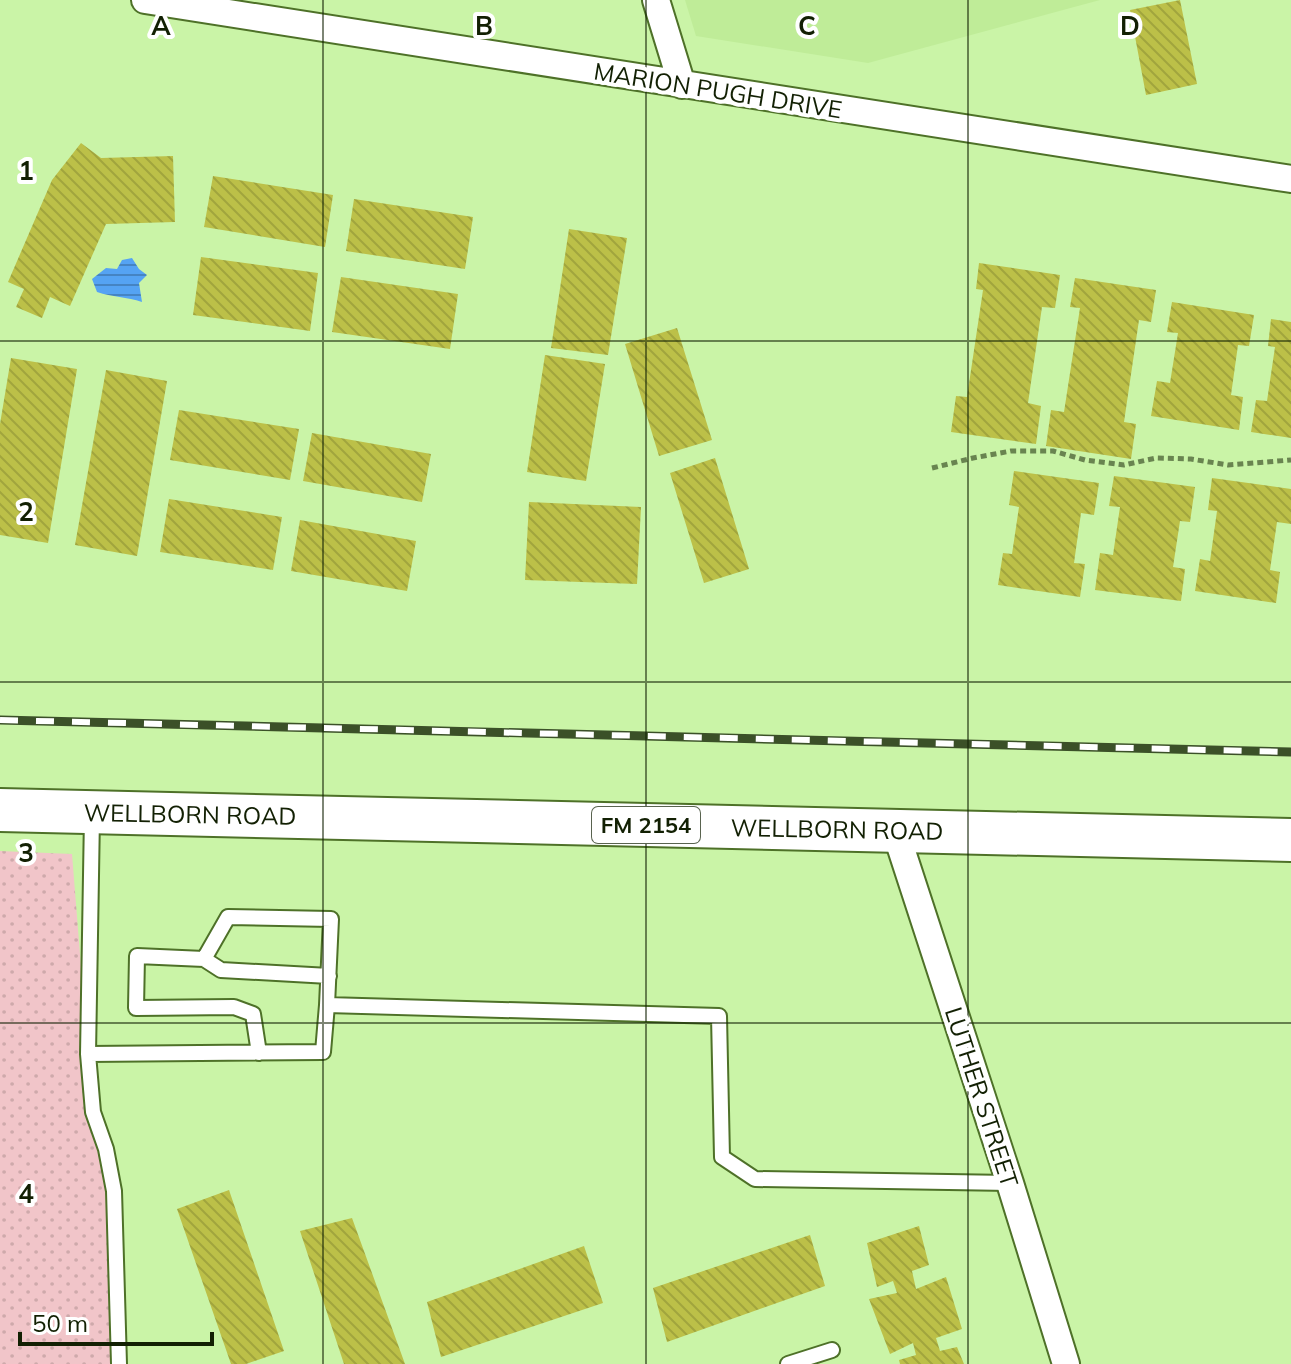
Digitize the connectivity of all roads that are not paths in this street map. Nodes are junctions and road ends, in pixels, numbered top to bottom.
1 (145, 0) edge
2 (656, 0) edge
3 (682, 85) junction
4 (1291, 179) edge
5 (0, 810) edge
6 (92, 812) junction
7 (895, 830) junction
8 (1291, 840) edge
9 (204, 959) junction
10 (329, 976) junction
11 (327, 1005) junction
12 (259, 1053) junction
13 (88, 1054) junction
14 (1010, 1183) junction
15 (832, 1350) dead end
16 (119, 1364) edge
17 (788, 1364) edge
18 (1066, 1364) edge

1 - 3 street, MARION PUGH DRIVE
2 - 3 street
3 - 4 street, MARION PUGH DRIVE
5 - 6 main road, WELLBORN ROAD / FM 2154
6 - 7 main road, WELLBORN ROAD / FM 2154
6 - 13 lane
7 - 8 main road, WELLBORN ROAD / FM 2154
7 - 14 street, LUTHER STREET
9 - 10 lane
9 - 10 lane
9 - 12 lane
10 - 11 lane
11 - 12 lane
11 - 14 lane
12 - 13 lane
13 - 16 lane
14 - 18 street, LUTHER STREET
15 - 17 lane

